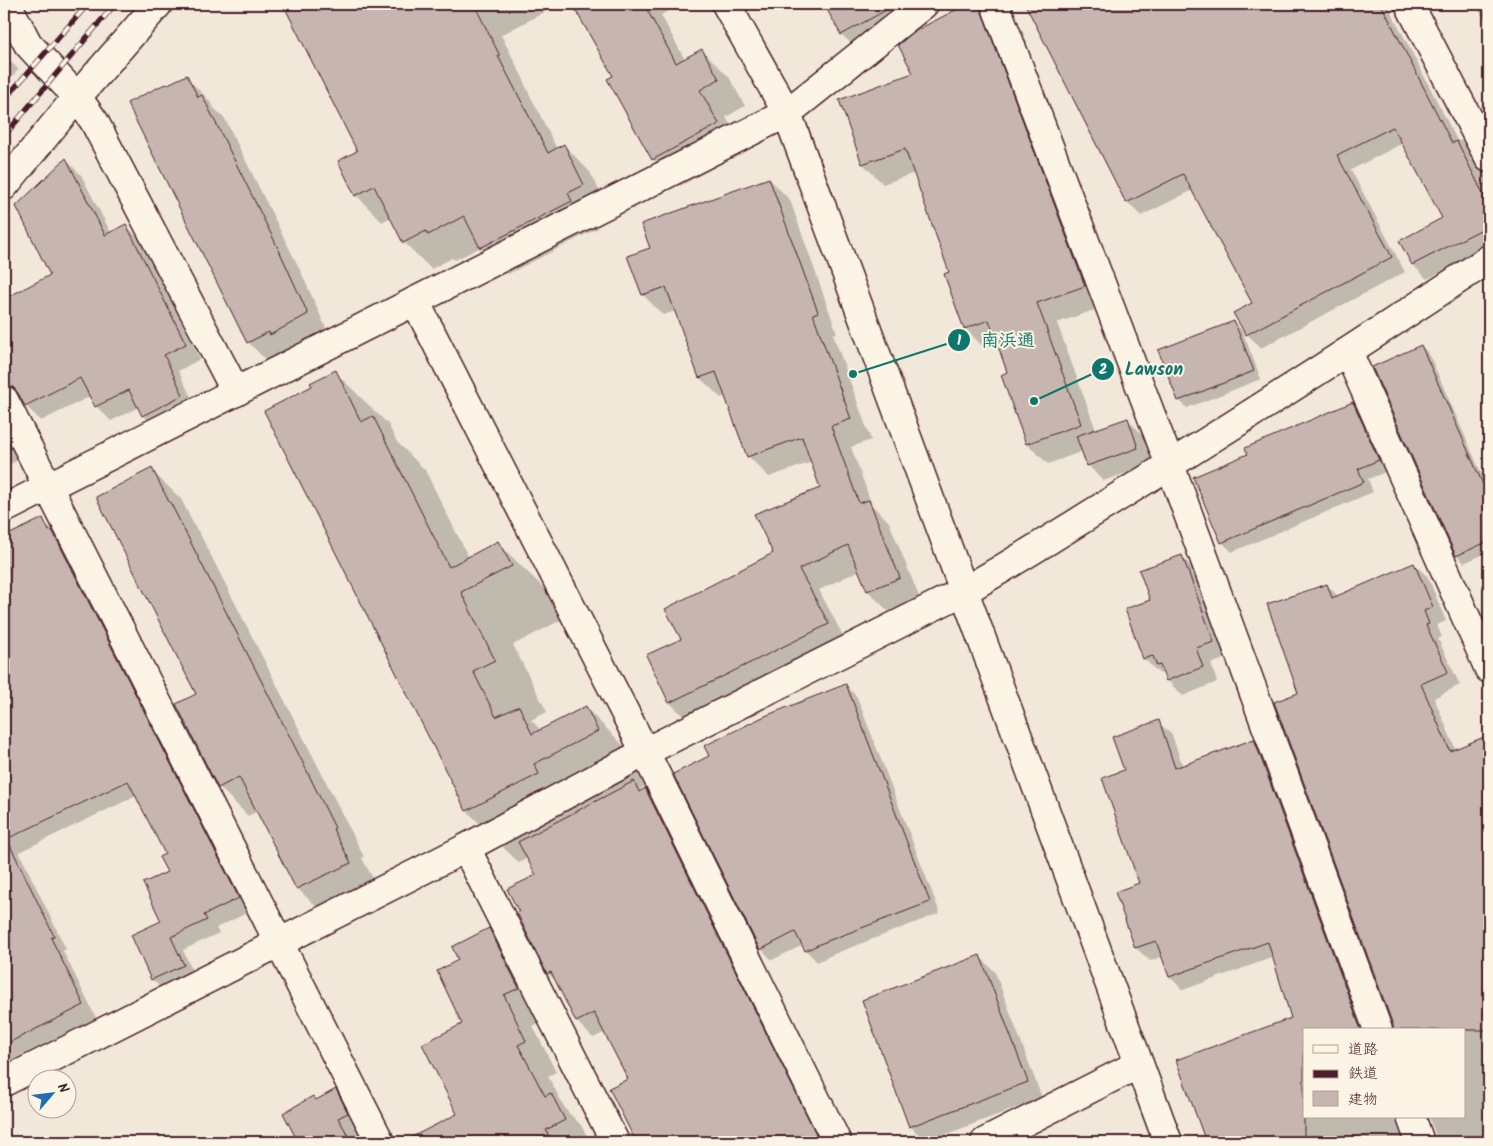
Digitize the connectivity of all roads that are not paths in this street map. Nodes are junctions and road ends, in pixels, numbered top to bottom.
1 (7, 4) edge
2 (158, 4) edge
3 (726, 4) edge
4 (924, 4) edge
5 (995, 4) edge
6 (1409, 4) edge
7 (77, 97) junction
8 (787, 113) junction
9 (1489, 158) edge
10 (4, 186) edge
11 (1489, 259) edge
12 (414, 301) junction
13 (1348, 352) junction
14 (236, 392) junction
15 (4, 400) edge
16 (1170, 465) junction
17 (48, 486) junction
18 (4, 509) edge
19 (964, 591) junction
20 (1489, 669) edge
21 (645, 752) junction
22 (466, 848) junction
23 (279, 942) junction
24 (1377, 1028) edge
25 (1139, 1064) junction
26 (4, 1082) edge
27 (1410, 1118) edge
28 (380, 1142) edge
29 (615, 1142) edge
30 (837, 1142) edge
31 (985, 1142) edge
32 (1168, 1142) edge
33 (1420, 1142) edge

1 - 7 street
2 - 7 street
3 - 8 street
4 - 8 street
5 - 16 street
6 - 9 street
7 - 10 street
7 - 14 street
8 - 12 street
8 - 19 street
11 - 13 street
12 - 14 street
12 - 21 street
13 - 16 street
13 - 20 street
14 - 17 street
15 - 17 street
16 - 19 street
16 - 24 street
17 - 18 street
17 - 23 street
19 - 21 street
19 - 25 street
21 - 22 street
21 - 30 street
22 - 23 street
22 - 29 street
23 - 26 street
23 - 28 street
25 - 31 street
25 - 32 street
27 - 33 street

